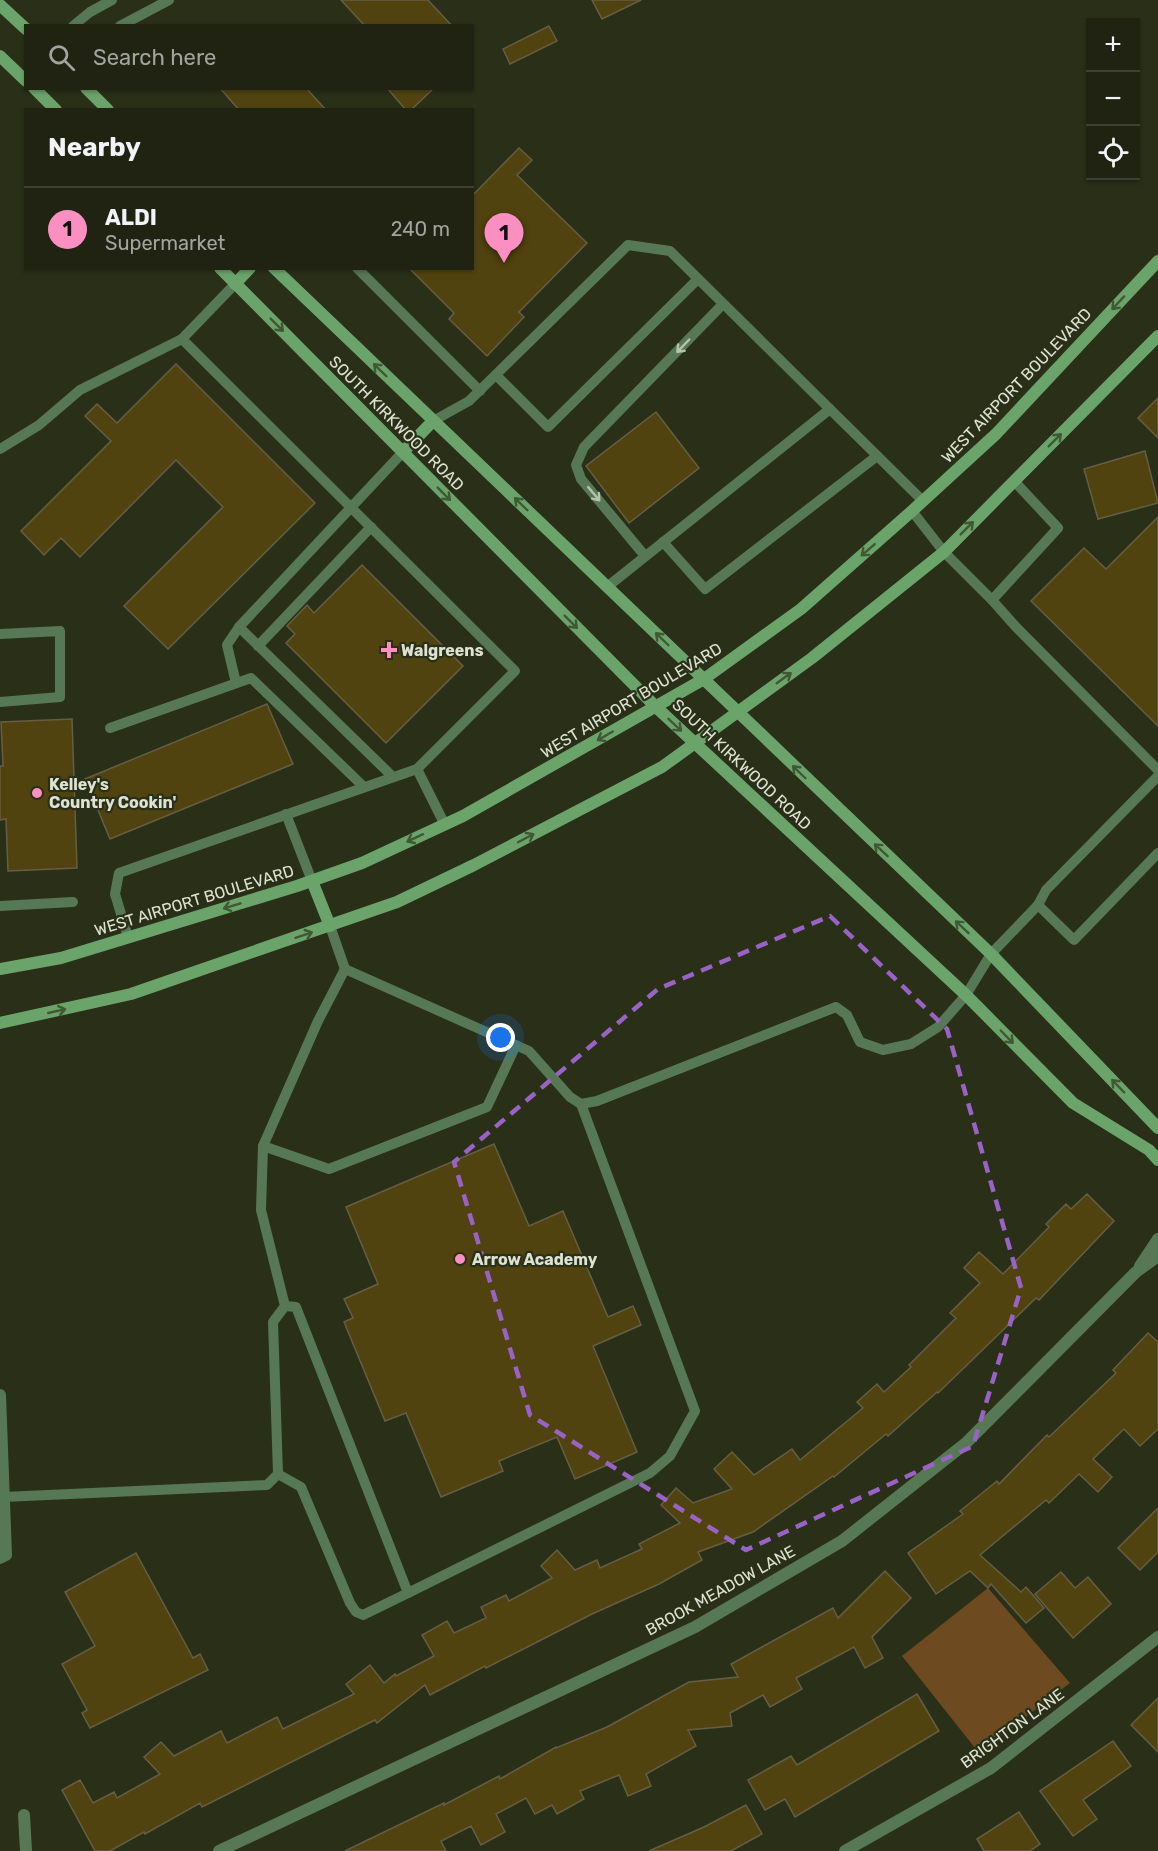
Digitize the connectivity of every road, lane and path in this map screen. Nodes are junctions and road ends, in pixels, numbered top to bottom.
1 (112, 0) edge
2 (169, 0) edge
3 (0, 4) edge
4 (75, 24) edge
5 (124, 24) edge
6 (24, 27) edge
7 (0, 56) edge
8 (24, 79) edge
9 (36, 90) edge
10 (88, 90) edge
11 (54, 108) edge
12 (106, 108) edge
13 (1158, 261) edge
14 (222, 270) edge
15 (248, 270) edge
16 (276, 270) edge
17 (359, 270) edge
18 (698, 279) junction
19 (235, 284) junction
20 (723, 304) junction
21 (1158, 336) edge
22 (182, 339) junction
23 (495, 375) junction
24 (480, 391) junction
25 (830, 409) junction
26 (433, 421) junction
27 (0, 449) edge
28 (403, 452) junction
29 (877, 456) junction
30 (1014, 482) junction
31 (923, 501) junction
32 (351, 507) junction
33 (912, 511) junction
34 (371, 527) junction
35 (663, 542) junction
36 (944, 552) junction
37 (645, 556) junction
38 (607, 587) junction
39 (992, 600) junction
40 (239, 627) junction
41 (0, 634) edge
42 (258, 646) junction
43 (704, 679) junction
44 (236, 683) junction
45 (0, 702) edge
46 (656, 707) junction
47 (737, 712) junction
48 (110, 728) dead end
49 (694, 742) junction
50 (417, 769) junction
51 (1158, 770) edge
52 (1158, 776) edge
53 (393, 777) junction
54 (364, 787) junction
55 (286, 814) junction
56 (445, 825) junction
57 (1158, 853) edge
58 (312, 880) junction
59 (74, 902) dead end
60 (1038, 905) junction
61 (0, 906) edge
62 (330, 926) junction
63 (128, 937) junction
64 (991, 954) junction
65 (0, 969) edge
66 (345, 969) junction
67 (966, 995) junction
68 (0, 1023) edge
69 (516, 1045) junction
70 (580, 1104) junction
71 (1158, 1128) edge
72 (263, 1146) junction
73 (1158, 1160) edge
74 (1158, 1239) edge
75 (1158, 1256) edge
76 (1136, 1272) junction
77 (285, 1306) junction
78 (0, 1395) edge
79 (278, 1474) junction
80 (4, 1497) junction
81 (0, 1558) edge
82 (408, 1593) junction
83 (1158, 1637) edge
84 (24, 1815) dead end
85 (26, 1851) edge
86 (219, 1851) edge
87 (845, 1851) edge

1 - 4 lane
2 - 5 lane
3 - 6 main road
7 - 8 main road
9 - 11 main road
10 - 12 main road
13 -> 31 main road, WEST AIRPORT BOULEVARD
14 - 19 main road, SOUTH KIRKWOOD ROAD
15 - 19 main road
26 -> 16 main road, SOUTH KIRKWOOD ROAD
17 - 24 lane
18 - 20 lane
18 - 23 lane
18 - 23 lane
19 - 22 lane
19 -> 28 main road, SOUTH KIRKWOOD ROAD
20 - 25 lane
20 -> 37 lane
30 -> 21 main road
22 - 27 lane
22 - 32 lane
23 - 24 lane
24 - 26 lane
25 - 29 lane
25 - 35 lane
26 - 28 main road
38 -> 26 main road, SOUTH KIRKWOOD ROAD
28 - 32 lane
28 -> 46 main road, SOUTH KIRKWOOD ROAD
29 - 31 lane
29 - 35 lane
36 -> 30 main road
30 - 39 lane
31 - 33 main road, WEST AIRPORT BOULEVARD
32 - 34 lane
32 - 40 lane
33 - 36 lane
33 -> 43 main road, WEST AIRPORT BOULEVARD
34 - 42 lane
34 - 50 lane
35 - 37 lane
36 - 39 lane
47 -> 36 main road
37 - 38 lane
43 -> 38 main road, SOUTH KIRKWOOD ROAD
39 - 51 lane
40 - 42 lane
40 - 44 lane
41 - 45 lane
42 - 53 lane
43 - 46 main road, WEST AIRPORT BOULEVARD
43 - 47 main road, SOUTH KIRKWOOD ROAD
44 - 48 lane
44 - 54 lane
46 -> 49 main road, SOUTH KIRKWOOD ROAD
46 -> 56 main road, WEST AIRPORT BOULEVARD
47 - 49 main road
64 -> 47 main road, SOUTH KIRKWOOD ROAD
62 -> 49 main road
49 - 67 main road, SOUTH KIRKWOOD ROAD
50 - 53 lane
50 - 56 lane
52 - 60 lane
53 - 54 lane
54 - 55 lane
55 - 58 lane
55 - 63 lane
56 -> 58 main road, WEST AIRPORT BOULEVARD
57 - 60 lane
58 - 62 main road
58 -> 63 main road, WEST AIRPORT BOULEVARD
59 - 61 lane
60 - 64 lane
62 - 66 lane
68 -> 62 main road
63 - 65 main road, WEST AIRPORT BOULEVARD
64 - 67 lane
71 -> 64 main road, SOUTH KIRKWOOD ROAD
66 - 69 lane
66 - 72 lane
67 - 70 lane
67 -> 73 main road, SOUTH KIRKWOOD ROAD
69 - 70 lane
69 - 72 lane
70 - 82 lane
72 - 77 lane
74 - 76 street, BROOK MEADOW LANE
75 - 76 street, BROOK MEADOW LANE
76 - 86 street, BROOK MEADOW LANE
77 - 79 lane
77 - 82 lane
78 - 80 street
79 - 80 lane
79 - 82 lane
80 - 81 street
83 - 87 street, BRIGHTON LANE
84 - 85 street

